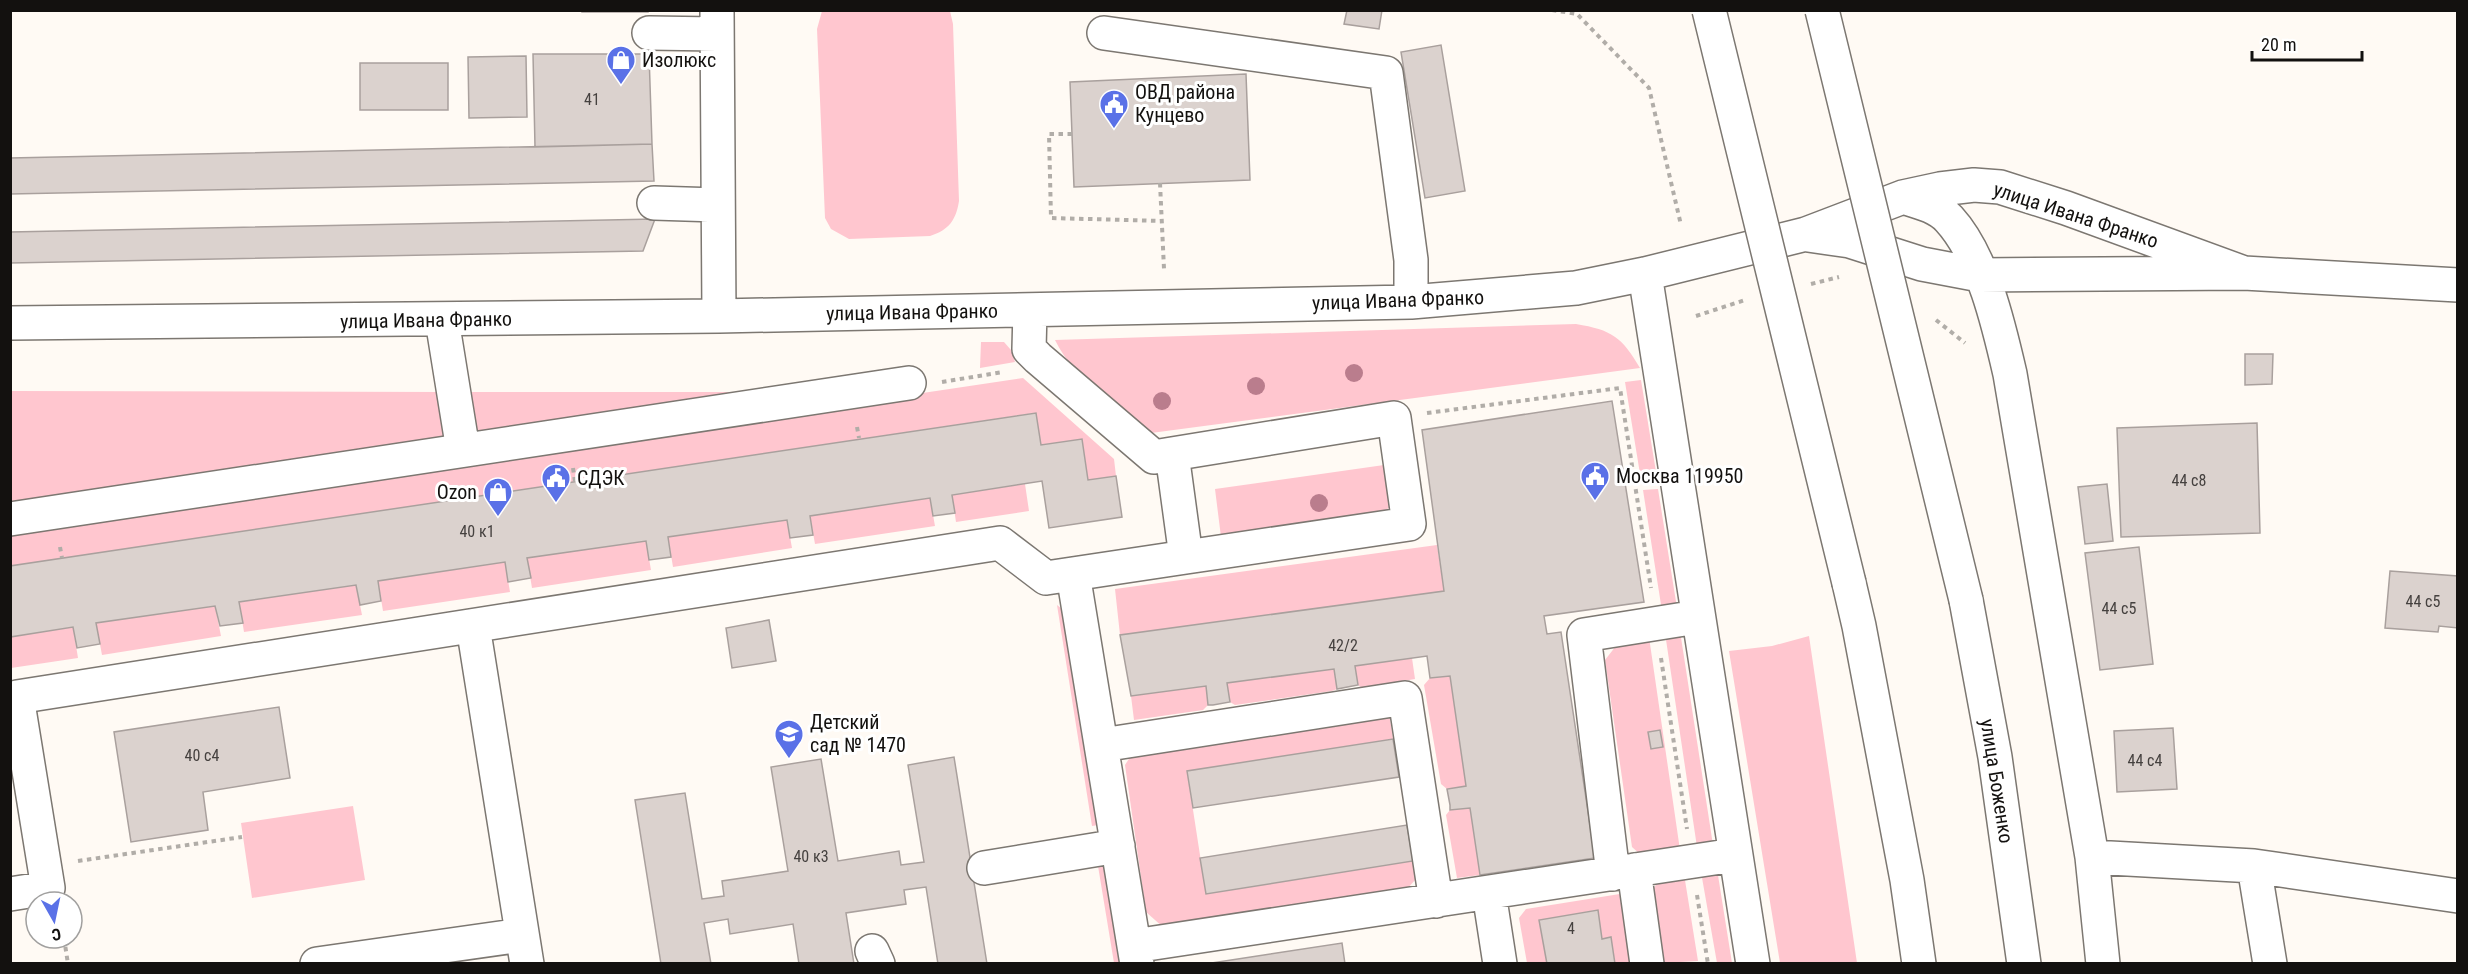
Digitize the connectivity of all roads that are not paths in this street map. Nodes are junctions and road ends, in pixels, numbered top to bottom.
1 (1709, 10) edge
2 (1822, 10) edge
3 (717, 22) edge
4 (649, 33) dead end
5 (1104, 33) dead end
6 (1903, 197) junction
7 (654, 203) dead end
8 (717, 205) junction
9 (1806, 234) junction
10 (2244, 273) junction
11 (1645, 274) junction
12 (1980, 275) junction
13 (2457, 285) edge
14 (1411, 302) junction
15 (1030, 310) junction
16 (718, 316) junction
17 (442, 320) junction
18 (10, 323) edge
19 (909, 383) road end
20 (463, 450) junction
21 (1172, 454) junction
22 (10, 519) edge
23 (1186, 556) junction
24 (1073, 574) junction
25 (1697, 617) junction
26 (473, 626) junction
27 (1102, 745) junction
28 (1118, 846) junction
29 (1734, 855) junction
30 (2092, 857) junction
31 (2254, 866) junction
32 (984, 868) dead end
33 (1624, 872) junction
34 (1490, 893) junction
35 (10, 894) edge
36 (2457, 896) edge
37 (1436, 901) junction
38 (525, 949) edge
39 (1135, 955) edge
40 (317, 963) edge
41 (1500, 963) edge
42 (1647, 963) edge
43 (1753, 963) edge
44 (1919, 963) edge
45 (2024, 963) edge
46 (2103, 963) edge
47 (2270, 963) edge

1 - 44 street, bridge
2 - 45 street, улица Боженко, bridge
3 - 4 street
3 - 8 street
5 - 14 street
6 - 9 street, улица Ивана Франко
6 - 10 street, улица Ивана Франко
6 - 12 street
7 - 8 street
8 - 16 street
9 - 11 street, улица Ивана Франко
9 - 12 street, улица Ивана Франко
10 - 12 street, улица Ивана Франко
10 - 13 street, улица Ивана Франко
11 - 14 street, улица Ивана Франко
11 - 25 street
12 - 30 street
14 - 15 street, улица Ивана Франко
15 - 16 street, улица Ивана Франко
15 - 21 street
16 - 17 street, улица Ивана Франко
17 - 18 street, улица Ивана Франко
17 - 20 street
19 - 20 street
20 - 22 street
21 - 23 street
21 - 23 street
23 - 24 street
24 - 26 street
24 - 27 street
25 - 29 street
25 - 33 street
26 - 35 street
26 - 38 street
27 - 28 street
27 - 37 street
28 - 32 street
28 - 39 street
29 - 33 street
29 - 43 street
30 - 31 street
30 - 46 street
31 - 36 street
31 - 47 street
33 - 34 street
33 - 42 street
34 - 37 street
34 - 41 street
37 - 39 street
38 - 40 street

